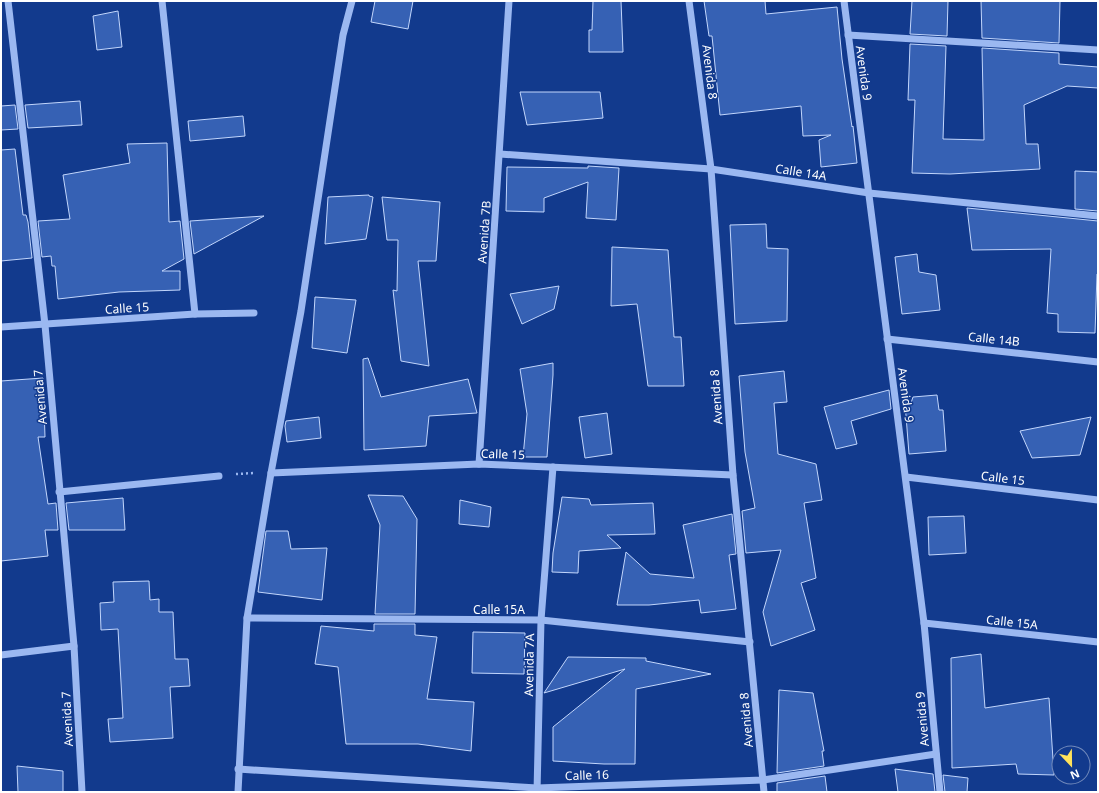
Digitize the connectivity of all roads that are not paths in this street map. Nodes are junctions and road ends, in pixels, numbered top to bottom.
1 (8, 1) edge
2 (162, 1) edge
3 (352, 1) edge
4 (509, 1) edge
5 (690, 1) edge
6 (844, 1) edge
7 (848, 35) junction
8 (1098, 50) edge
9 (500, 154) junction
10 (711, 169) junction
11 (869, 194) junction
12 (1098, 216) edge
13 (254, 313) dead end
14 (195, 314) junction
15 (45, 325) junction
16 (1, 327) edge
17 (887, 339) junction
18 (1098, 362) edge
19 (480, 464) junction
20 (553, 467) junction
21 (272, 473) junction
22 (733, 475) junction
23 (219, 476) dead end
24 (906, 477) junction
25 (59, 492) junction
26 (1098, 500) edge
27 (246, 618) junction
28 (540, 620) junction
29 (924, 623) junction
30 (750, 642) junction
31 (1098, 642) edge
32 (74, 646) junction
33 (1, 655) edge
34 (936, 754) junction
35 (238, 770) junction
36 (763, 780) junction
37 (537, 790) edge
38 (82, 792) edge
39 (238, 792) edge
40 (764, 792) edge
41 (940, 792) edge

1 - 15 street, Avenida 7
2 - 14 street
3 - 21 street
4 - 9 street, Avenida 7B
5 - 10 street, Avenida 8
6 - 7 street, Avenida 9
7 - 8 street
7 - 11 street, Avenida 9
9 - 10 street, Calle 14A
9 - 19 street, Avenida 7B
10 - 11 street, Calle 14A
10 - 22 street, Avenida 8
11 - 12 street, Calle 14A
11 - 17 street, Avenida 9
13 - 14 street, Calle 15
14 - 15 street, Calle 15
15 - 16 street, Calle 15
15 - 25 street, Avenida 7
17 - 18 street, Calle 14B
17 - 24 street, Avenida 9
19 - 20 street, Calle 15
19 - 21 street, Calle 15
20 - 22 street, Calle 15
20 - 28 street, Avenida 7A
21 - 27 street
22 - 30 street, Avenida 8
23 - 25 street
24 - 26 street, Calle 15
24 - 29 street, Avenida 9
25 - 32 street, Avenida 7
27 - 28 street, Calle 15A
27 - 35 street
28 - 30 street, Calle 15A
28 - 37 street, Avenida 7A
29 - 31 street, Calle 15A
29 - 34 street, Avenida 9
30 - 36 street, Avenida 8
32 - 33 street
32 - 38 street, Avenida 7
34 - 36 street, Calle 16
34 - 41 street, Avenida 9
35 - 37 street, Calle 16
35 - 39 street
36 - 37 street, Calle 16
36 - 40 street, Avenida 8

